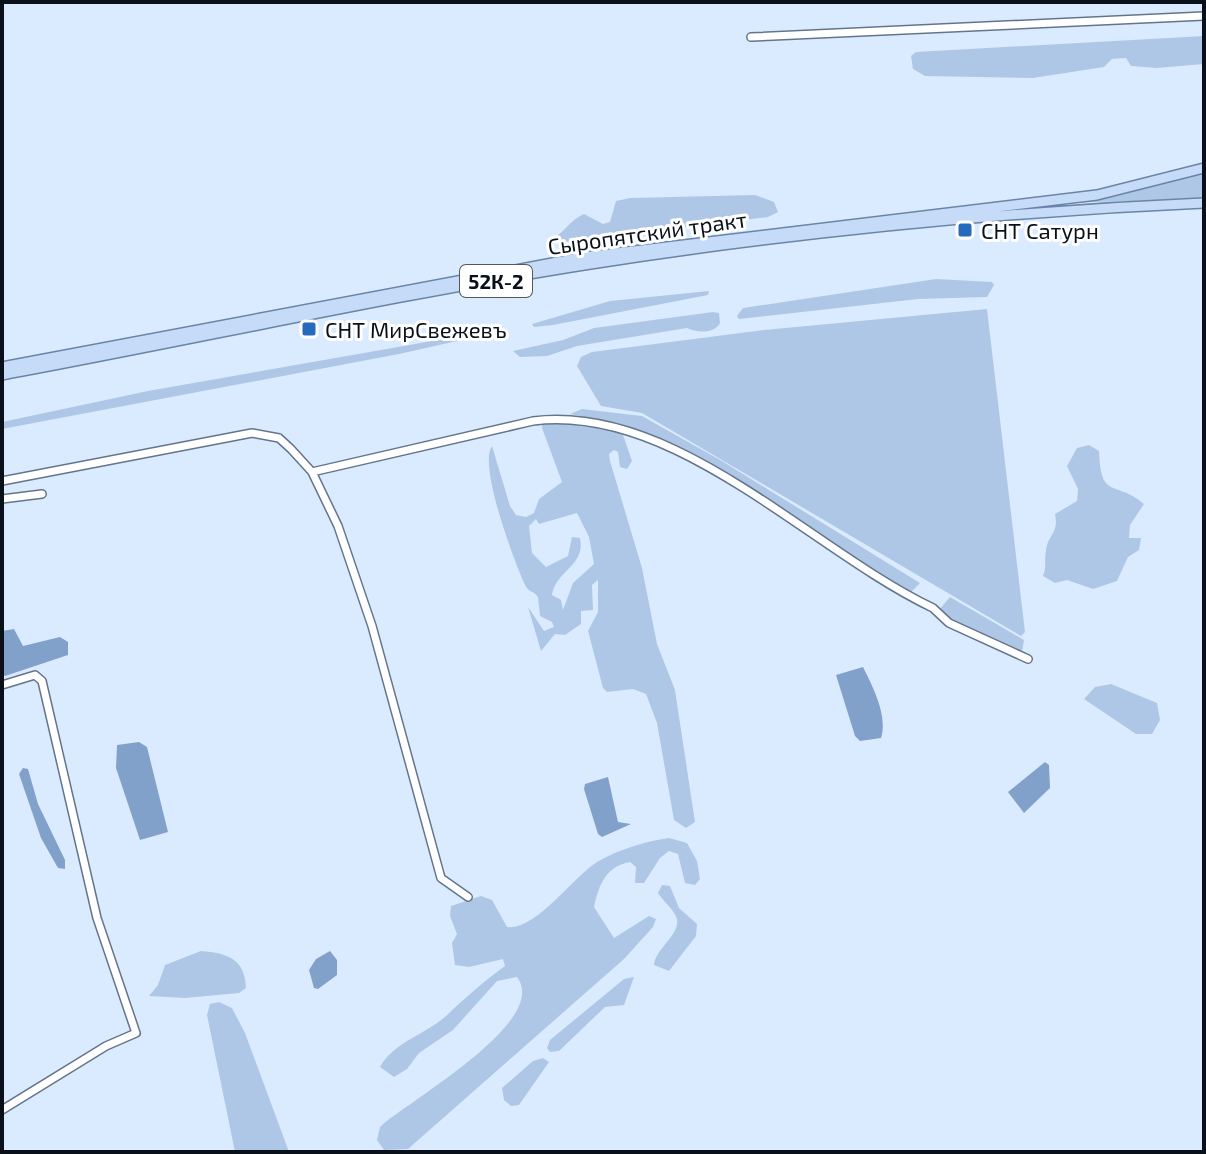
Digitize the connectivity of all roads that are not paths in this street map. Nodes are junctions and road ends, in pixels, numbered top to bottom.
1 (1204, 16) edge
2 (751, 37) dead end
3 (1204, 168) edge
4 (1204, 203) edge
5 (2, 367) edge
6 (2, 375) edge
7 (312, 472) junction
8 (2, 481) edge
9 (42, 494) dead end
10 (2, 499) edge
11 (1028, 659) dead end
12 (2, 685) edge
13 (468, 897) dead end
14 (2, 1110) edge

1 - 2 street
3 - 5 main road, Сыропятский тракт / 52К-2
4 - 6 main road, Сыропятский тракт / 52К-2
7 - 8 street
7 - 11 street
7 - 13 street
9 - 10 street
12 - 14 street

